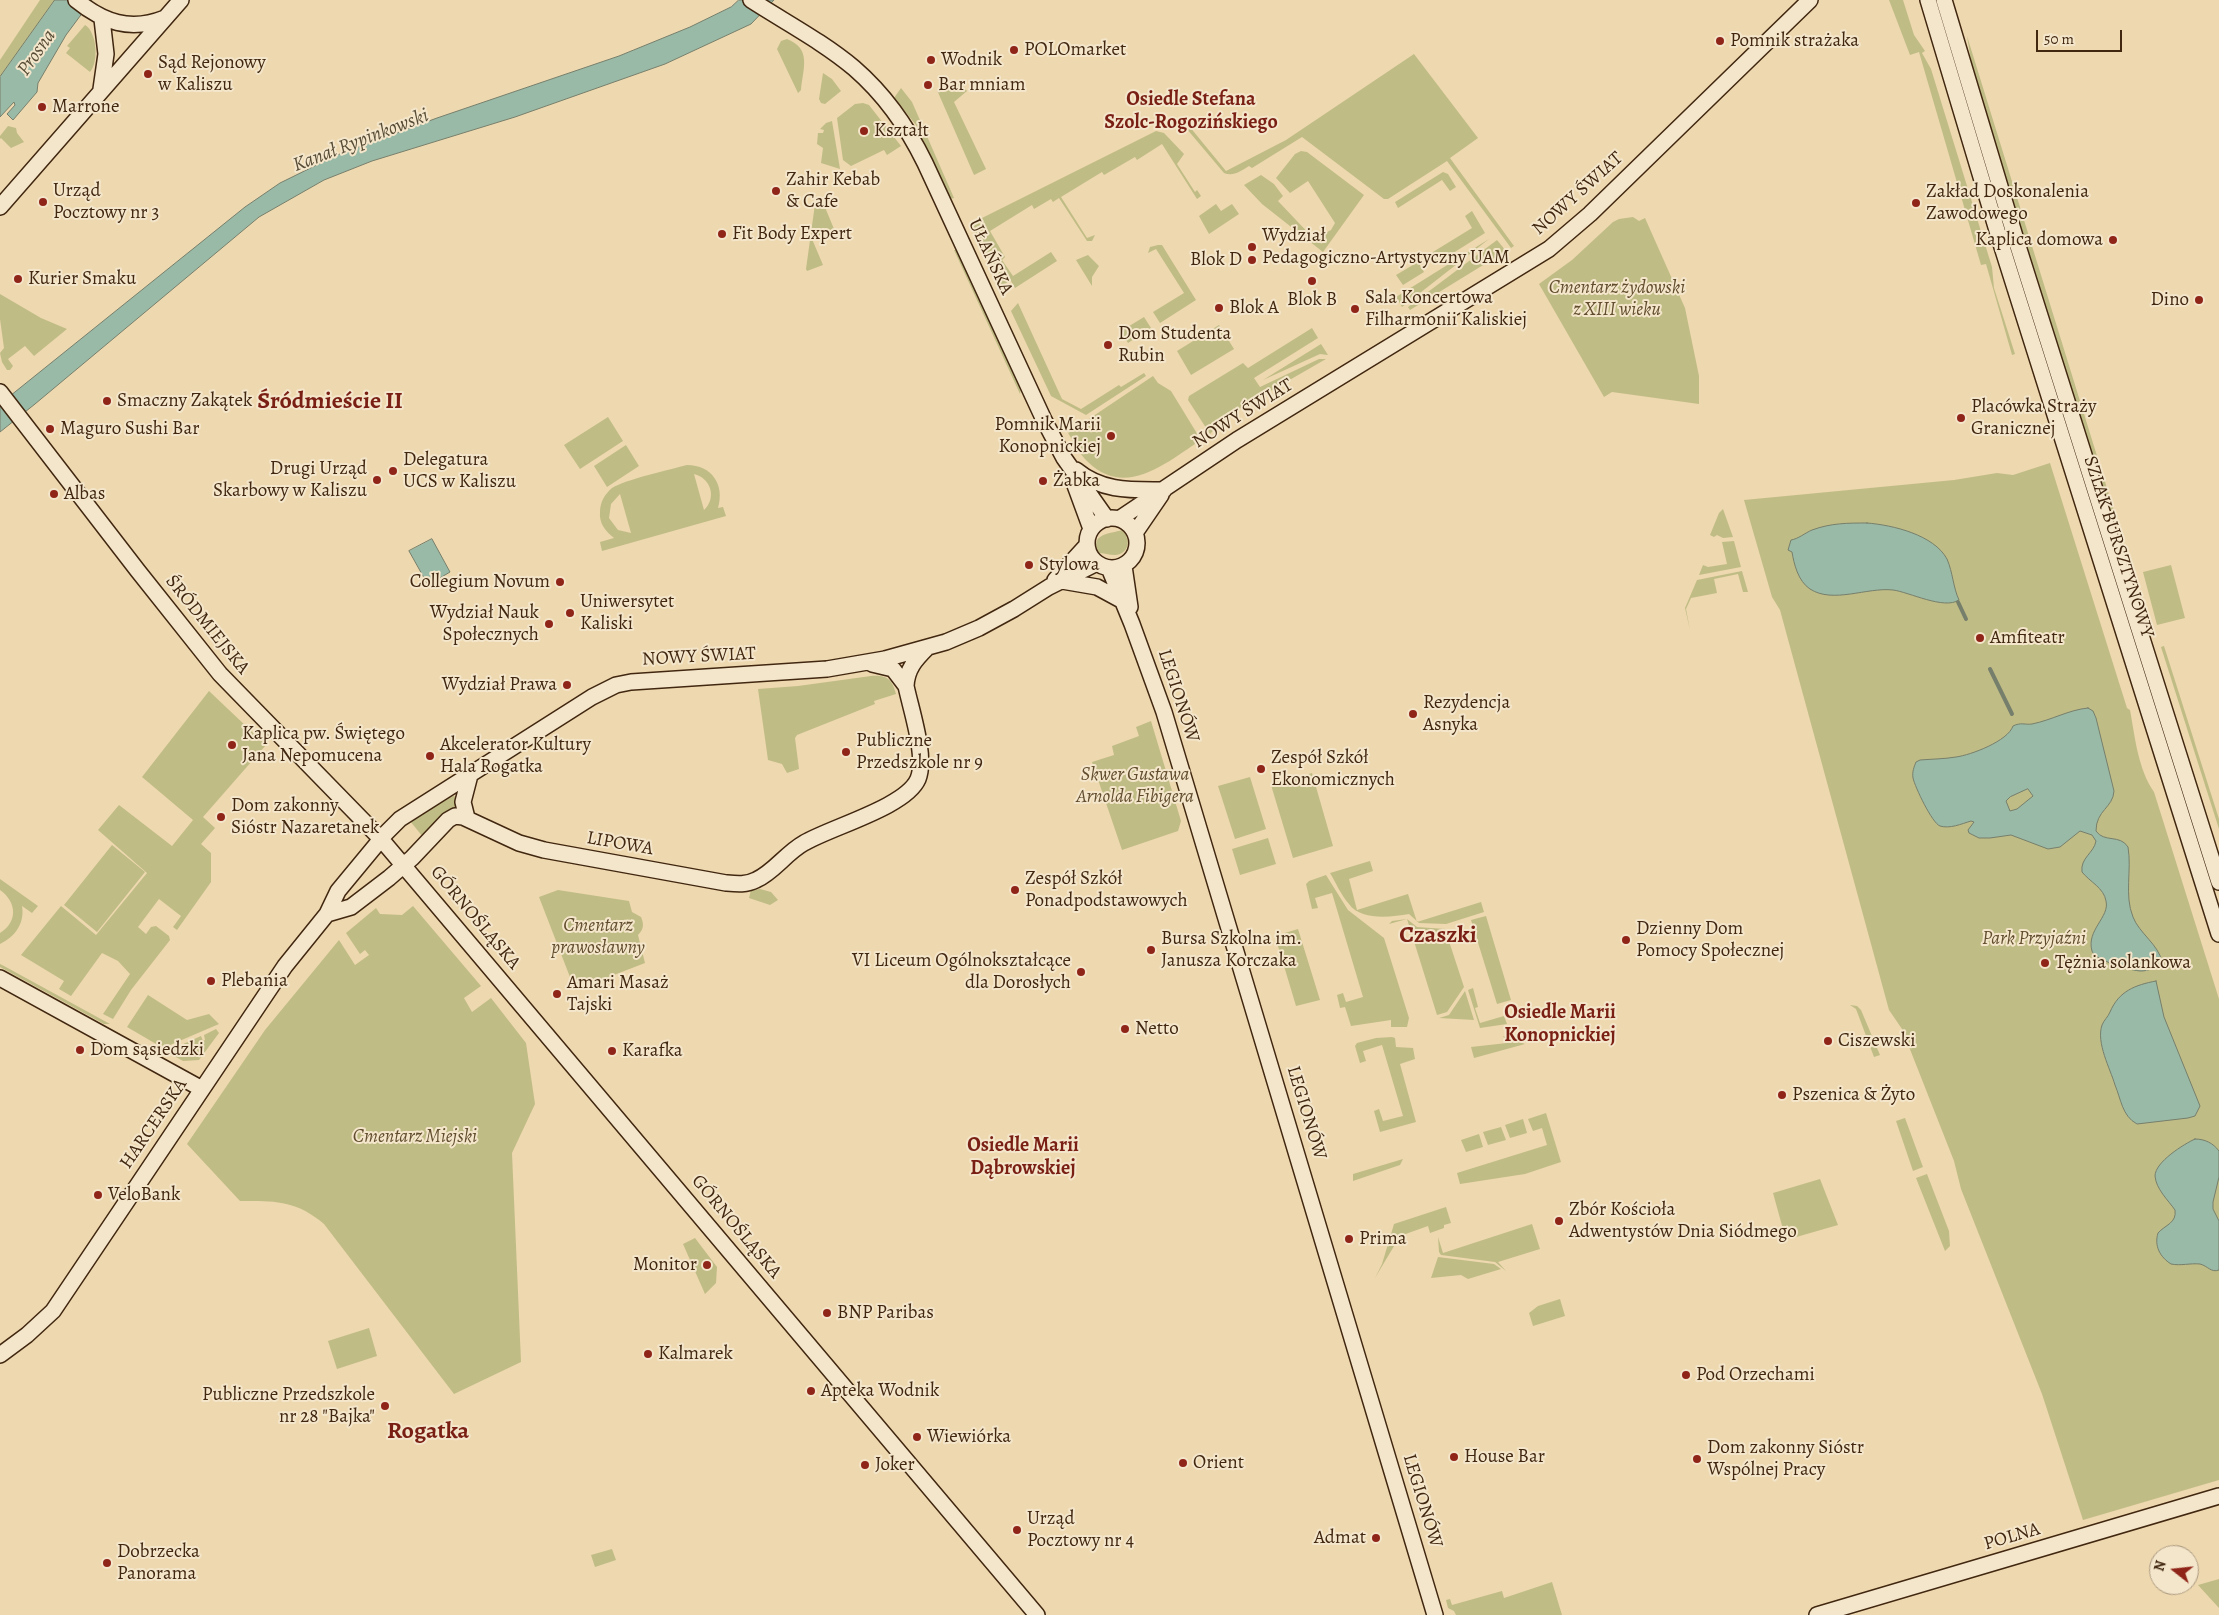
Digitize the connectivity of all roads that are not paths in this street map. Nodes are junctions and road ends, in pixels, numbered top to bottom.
1 (181, 0) edge
2 (752, 0) edge
3 (1810, 0) edge
4 (1928, 0) edge
5 (1944, 0) edge
6 (82, 5) edge
7 (165, 18) junction
8 (102, 19) junction
9 (101, 90) junction
10 (0, 207) edge
11 (1, 393) edge
12 (1064, 458) junction
13 (1164, 490) junction
14 (1113, 519) junction
15 (1091, 530) junction
16 (1136, 533) junction
17 (1087, 545) junction
18 (1103, 566) junction
19 (1124, 566) junction
20 (1054, 584) junction
21 (1121, 600) junction
22 (1132, 624) junction
23 (928, 648) junction
24 (869, 663) junction
25 (906, 686) junction
26 (470, 775) junction
27 (468, 818) junction
28 (381, 839) junction
29 (404, 866) junction
30 (2219, 882) edge
31 (327, 914) junction
32 (2219, 934) edge
33 (0, 978) edge
34 (202, 1089) junction
35 (0, 1355) edge
36 (2219, 1496) edge
37 (1037, 1615) edge
38 (1435, 1615) edge
39 (1817, 1615) edge

1 - 7 street
2 - 12 street, UŁAŃSKA
3 - 13 street, NOWY ŚWIAT
4 - 32 street, SZLAK BURSZTYNOWY
5 - 30 street, SZLAK BURSZTYNOWY
6 - 8 street
7 - 8 street
7 - 9 street
8 - 9 street
9 - 10 street
11 - 28 street, ŚRÓDMIEJSKA
12 - 13 street
12 - 14 street, UŁAŃSKA
12 - 15 street, UŁAŃSKA
13 - 14 street, NOWY ŚWIAT
13 - 16 street, NOWY ŚWIAT
14 - 15 street
14 - 16 street
15 - 17 street
16 - 19 street
17 - 18 street
17 - 20 street, NOWY ŚWIAT
18 - 19 street
18 - 20 street, NOWY ŚWIAT
18 - 21 street, LEGIONÓW
19 - 22 street, LEGIONÓW
20 - 21 street
20 - 23 street, NOWY ŚWIAT
21 - 22 street, LEGIONÓW
22 - 38 street, LEGIONÓW
23 - 24 street, NOWY ŚWIAT
23 - 25 street
24 - 25 street
24 - 26 street, NOWY ŚWIAT
25 - 27 street, LIPOWA
26 - 27 street
26 - 28 street, NOWY ŚWIAT
27 - 29 street
28 - 29 street, ŚRÓDMIEJSKA
28 - 31 street, HARCERSKA
29 - 31 street
29 - 37 street, GÓRNOŚLĄSKA
31 - 34 street, HARCERSKA
33 - 34 street
34 - 35 street, HARCERSKA
36 - 39 street, POLNA

